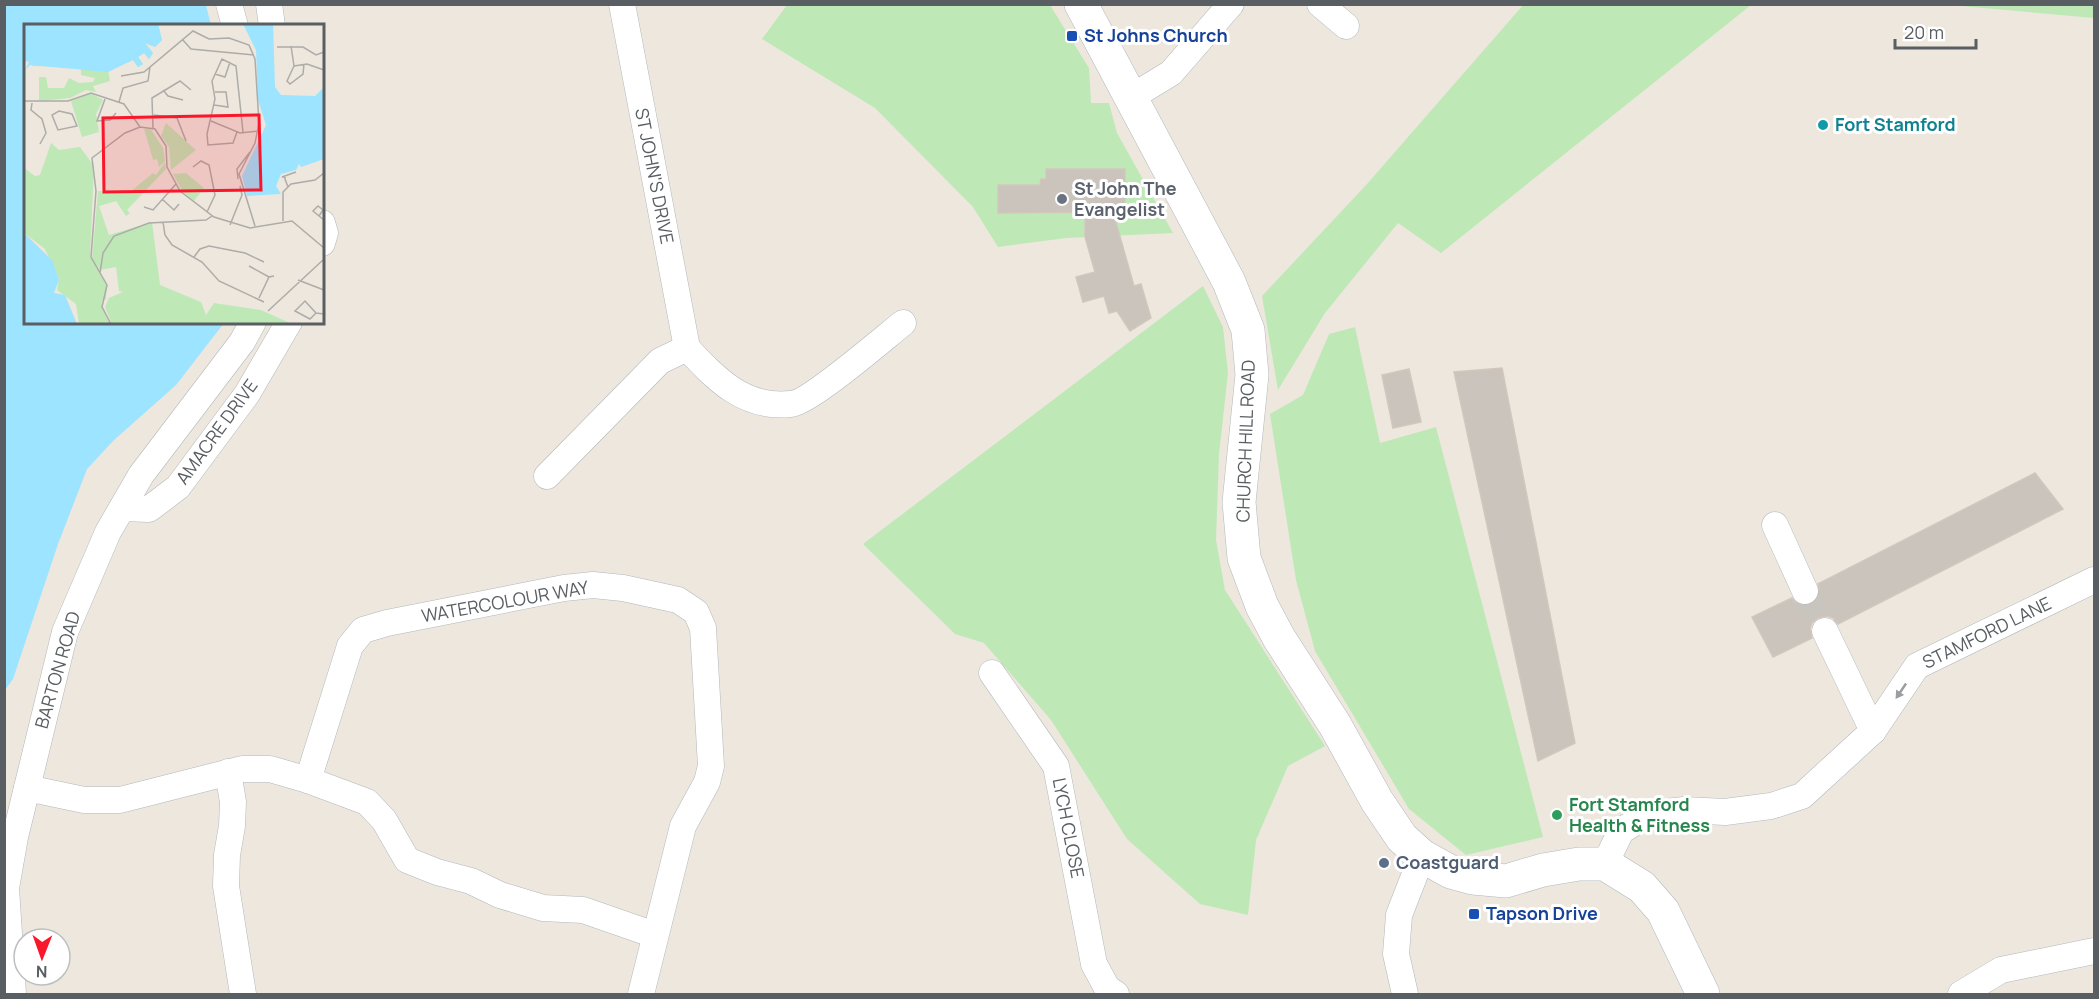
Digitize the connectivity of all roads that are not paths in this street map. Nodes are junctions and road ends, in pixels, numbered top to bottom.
1 (229, 4) edge
2 (269, 4) edge
3 (622, 4) edge
4 (1081, 4) edge
5 (1231, 4) edge
6 (1320, 4) edge
7 (234, 24) edge
8 (272, 24) edge
9 (1346, 26) dead end
10 (1130, 98) junction
11 (903, 323) dead end
12 (252, 324) edge
13 (288, 324) edge
14 (687, 348) junction
15 (547, 476) dead end
16 (123, 508) junction
17 (1775, 525) dead end
18 (2094, 580) edge
19 (1805, 591) tunnel mouth
20 (1825, 631) tunnel mouth
21 (992, 673) dead end
22 (1873, 731) junction
23 (228, 772) junction
24 (308, 780) junction
25 (27, 788) junction
26 (1422, 856) junction
27 (1605, 864) junction
28 (656, 935) junction
29 (2094, 951) edge
30 (13, 994) edge
31 (243, 994) edge
32 (641, 994) edge
33 (1116, 994) edge
34 (1405, 994) edge
35 (1702, 994) edge
36 (1961, 994) edge

1 - 7 street
2 - 8 street
3 - 14 street, ST JOHN'S DRIVE
4 - 10 street, CHURCH HILL ROAD
5 - 10 street
6 - 9 street
10 - 26 street, CHURCH HILL ROAD
11 - 14 street
12 - 16 street, BARTON ROAD
13 - 16 street, AMACRE DRIVE
14 - 15 street
16 - 25 street, BARTON ROAD
17 - 19 street
18 -> 22 street, STAMFORD LANE
20 - 22 street
21 - 33 street, LYCH CLOSE
22 - 27 street, STAMFORD LANE
23 - 24 street
23 - 25 street
23 - 31 street
24 - 28 street
24 - 28 street, WATERCOLOUR WAY
25 - 30 street, BARTON ROAD
26 - 27 street, CHURCH HILL ROAD
26 - 34 street
27 - 35 street
28 - 32 street, WATERCOLOUR WAY
29 - 36 street

